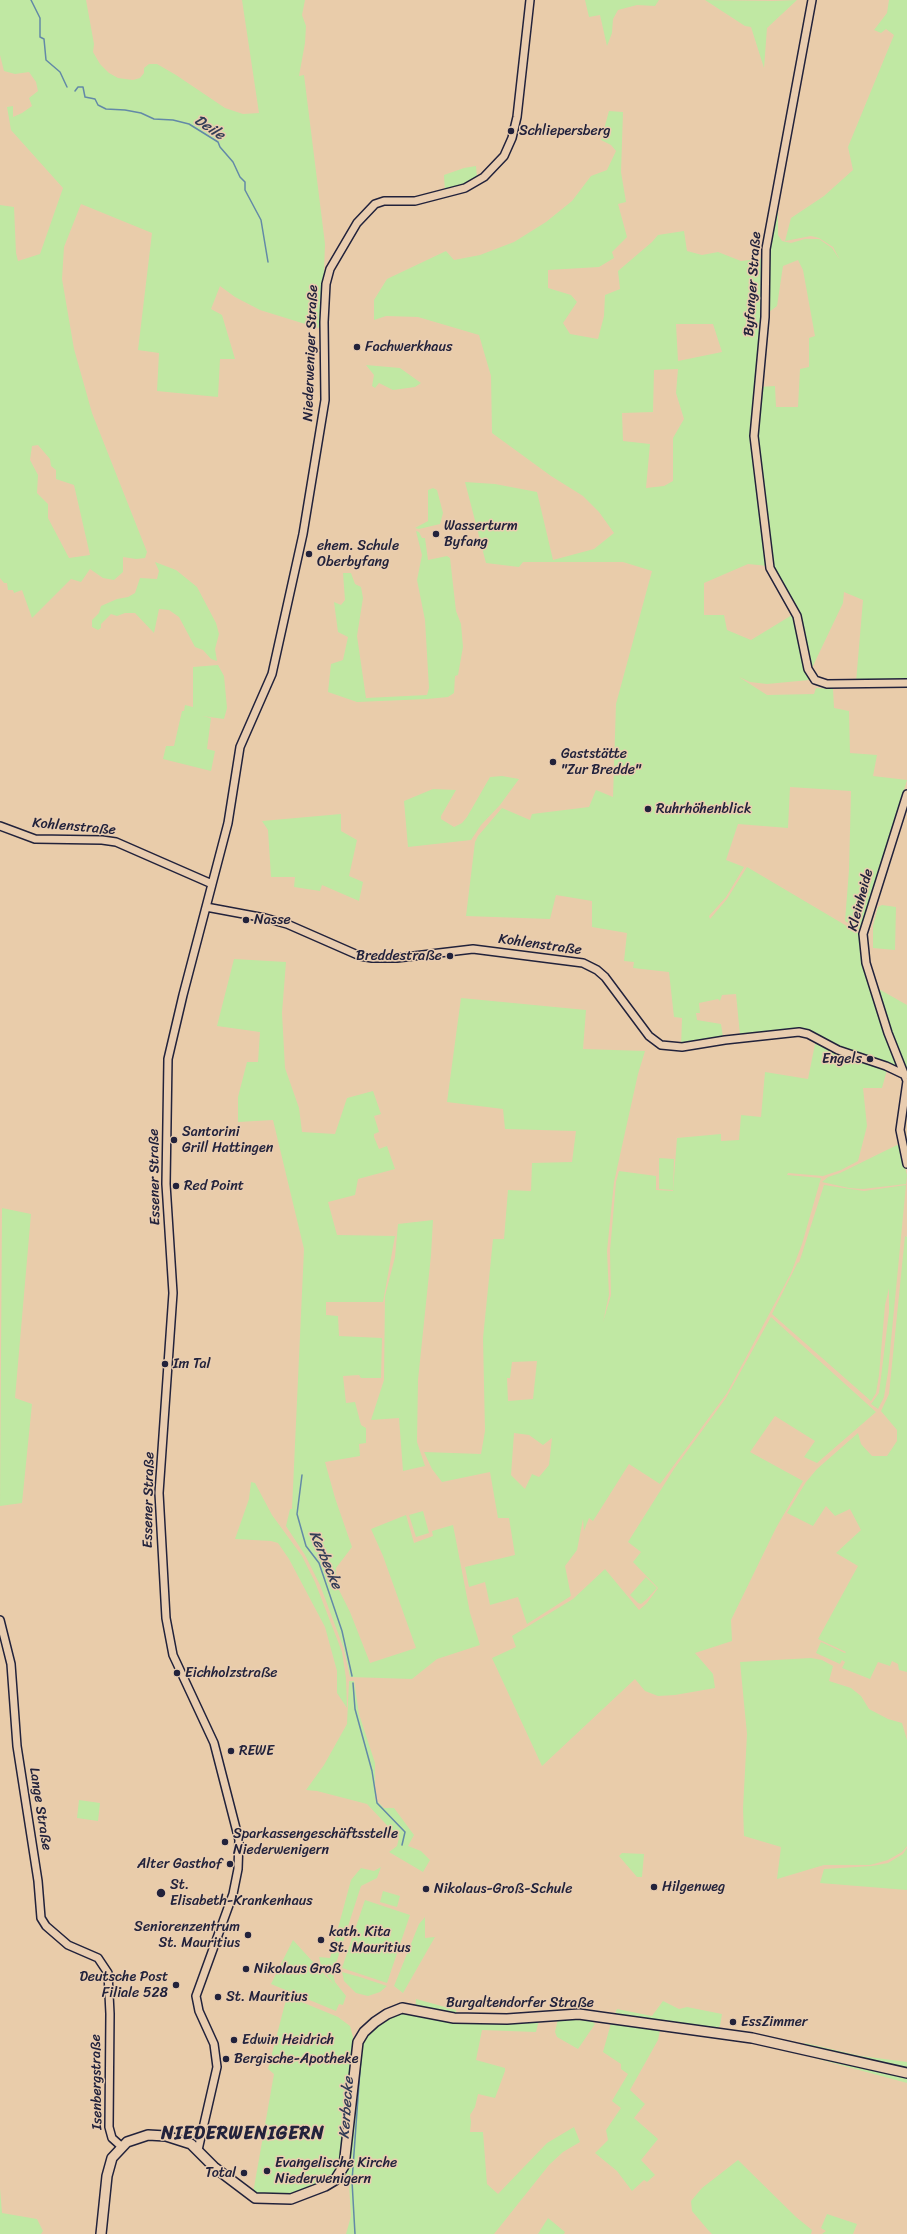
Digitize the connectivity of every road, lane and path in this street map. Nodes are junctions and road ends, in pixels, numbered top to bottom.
1 (530, 0) edge
2 (812, 0) edge
3 (907, 683) edge
4 (907, 794) edge
5 (0, 826) edge
6 (226, 832) joint
7 (212, 884) junction
8 (206, 907) junction
9 (906, 1078) edge
10 (907, 1164) edge
11 (0, 1620) edge
12 (106, 1969) joint
13 (907, 2073) edge
14 (122, 2147) junction
15 (198, 2150) junction
16 (101, 2234) edge

1 - 6 street, Niederweniger Straße
2 - 3 street, Byfanger Straße
4 - 9 street, Kleinheide
5 - 7 street, Kohlenstraße
6 - 7 street, Essener Straße
7 - 8 street, Essener Straße
8 - 9 street, Kohlenstraße
8 - 15 street, Essener Straße
9 - 10 street
11 - 12 street, Lange Straße
12 - 14 street, Isenbergstraße
13 - 15 main road, Burgaltendorfer Straße
14 - 15 main road, Burgaltendorfer Straße
14 - 16 main road

